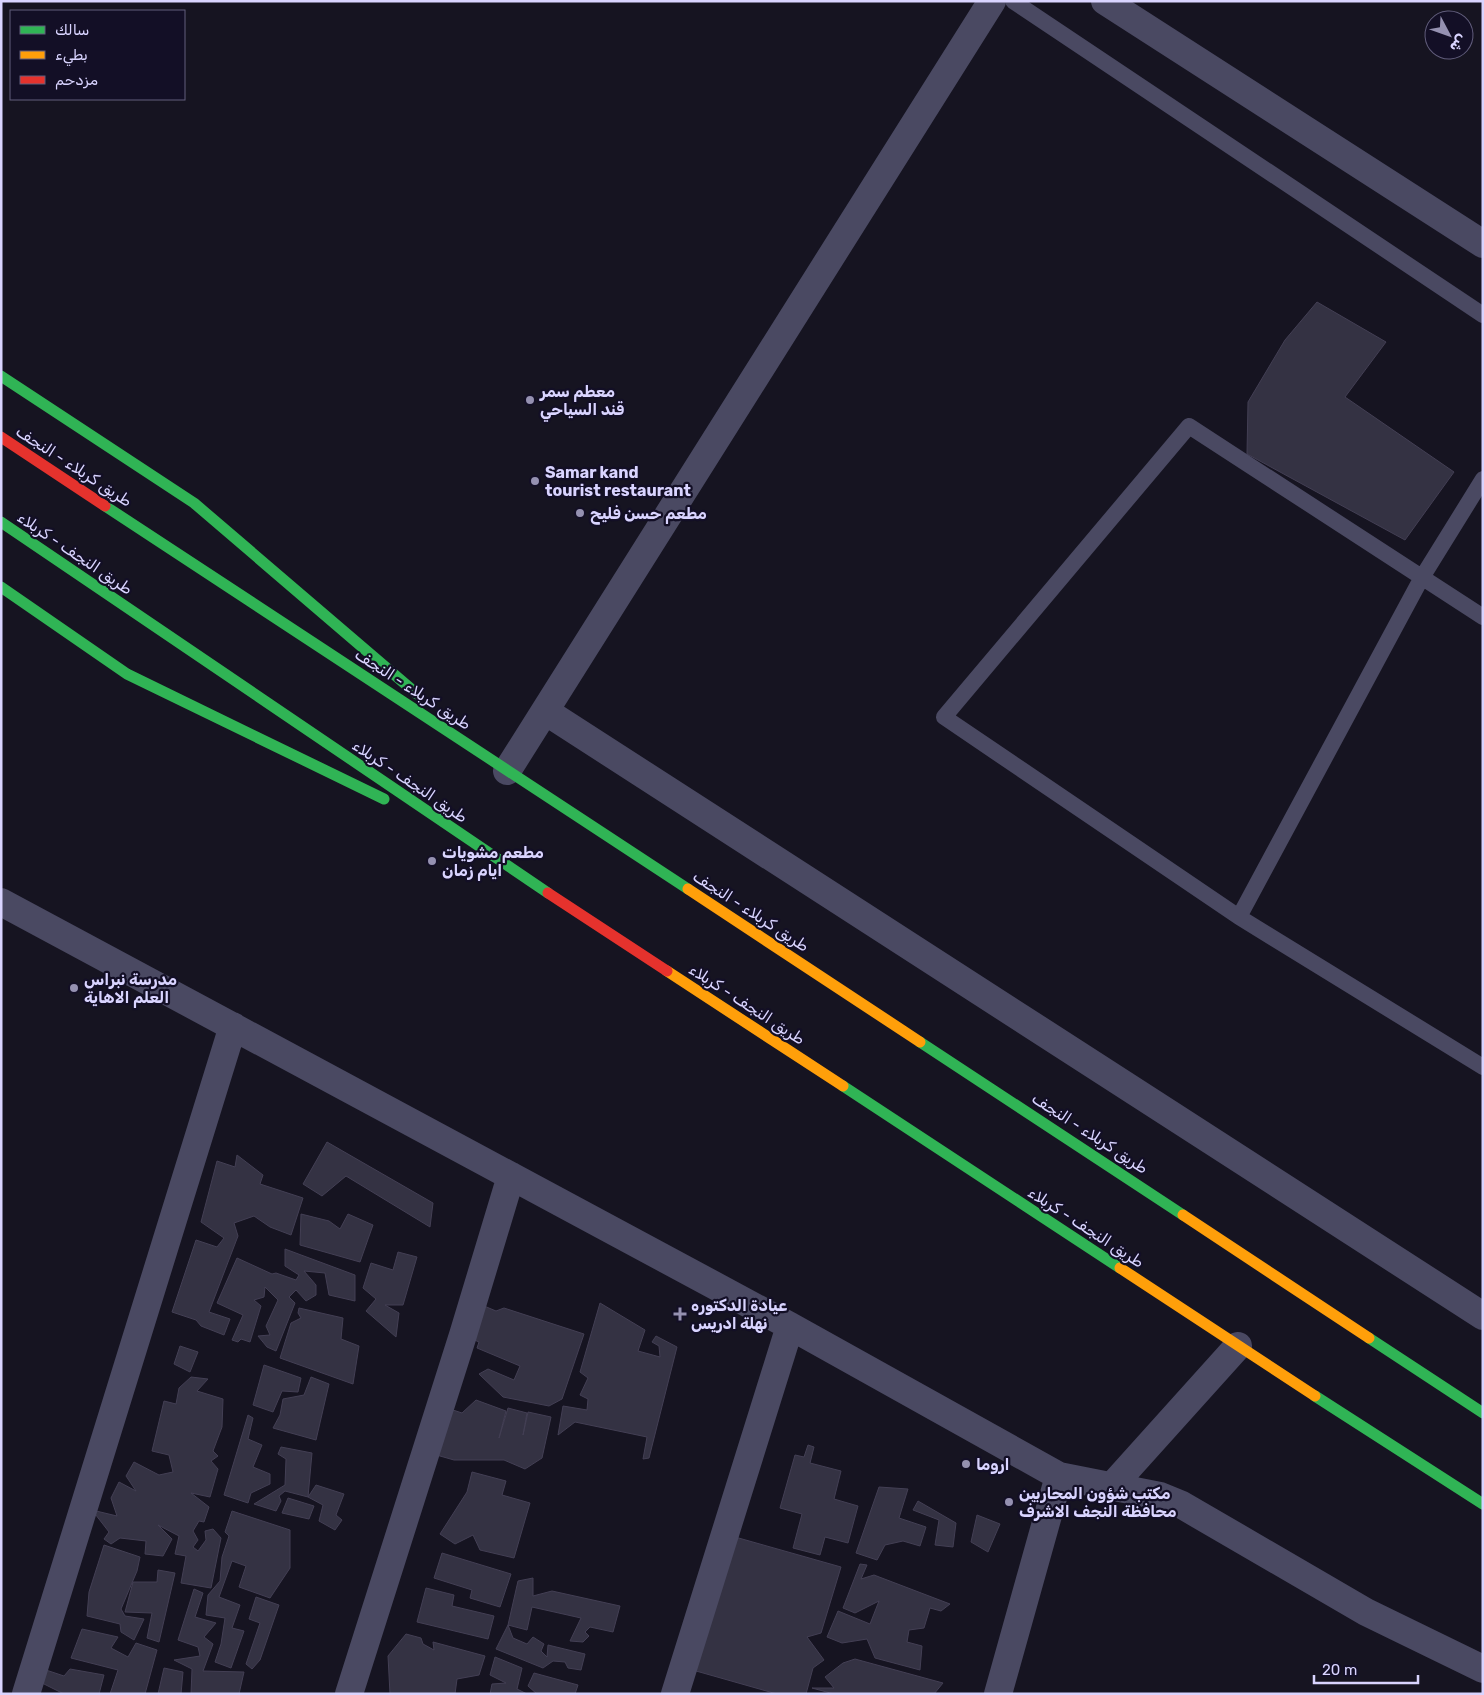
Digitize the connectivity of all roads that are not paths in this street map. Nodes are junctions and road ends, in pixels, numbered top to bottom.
1 (973, 1) edge
2 (992, 1) edge
3 (1013, 1) edge
4 (1105, 1) edge
5 (967, 38) junction
6 (1483, 244) edge
7 (1483, 314) edge
8 (1, 376) edge
9 (1, 437) edge
10 (1483, 479) edge
11 (1, 522) edge
12 (1421, 579) junction
13 (1, 587) edge
14 (1483, 617) edge
15 (545, 711) junction
16 (507, 771) junction
17 (471, 842) junction
18 (1, 902) edge
19 (1239, 917) junction
20 (233, 1026) junction
21 (1483, 1067) edge
22 (510, 1176) junction
23 (1483, 1316) edge
24 (790, 1326) junction
25 (1238, 1346) junction
26 (1483, 1413) edge
27 (1060, 1476) junction
28 (1112, 1486) junction
29 (1483, 1504) edge
30 (1483, 1669) edge
31 (26, 1694) edge
32 (349, 1694) edge
33 (675, 1694) edge
34 (998, 1694) edge

1 - 5 street
2 - 5 street
3 - 7 lane
4 - 6 street
5 - 15 street
8 - 16 highway
9 - 16 highway, طريق کربلاء - النجف
10 - 12 lane
11 - 17 highway, طريق النجف - کربلاء
12 - 14 lane
12 - 19 lane
12 - 19 lane
13 - 17 highway
15 - 16 street
15 - 23 street
16 - 26 highway, طريق کربلاء - النجف
17 - 25 highway, طريق النجف - کربلاء
18 - 20 street
19 - 21 lane
20 - 22 street
20 - 31 street
22 - 24 street
22 - 32 street
24 - 27 street
24 - 33 street
25 - 28 street
25 - 29 highway, طريق النجف - کربلاء
27 - 28 street
27 - 34 street
28 - 30 street

